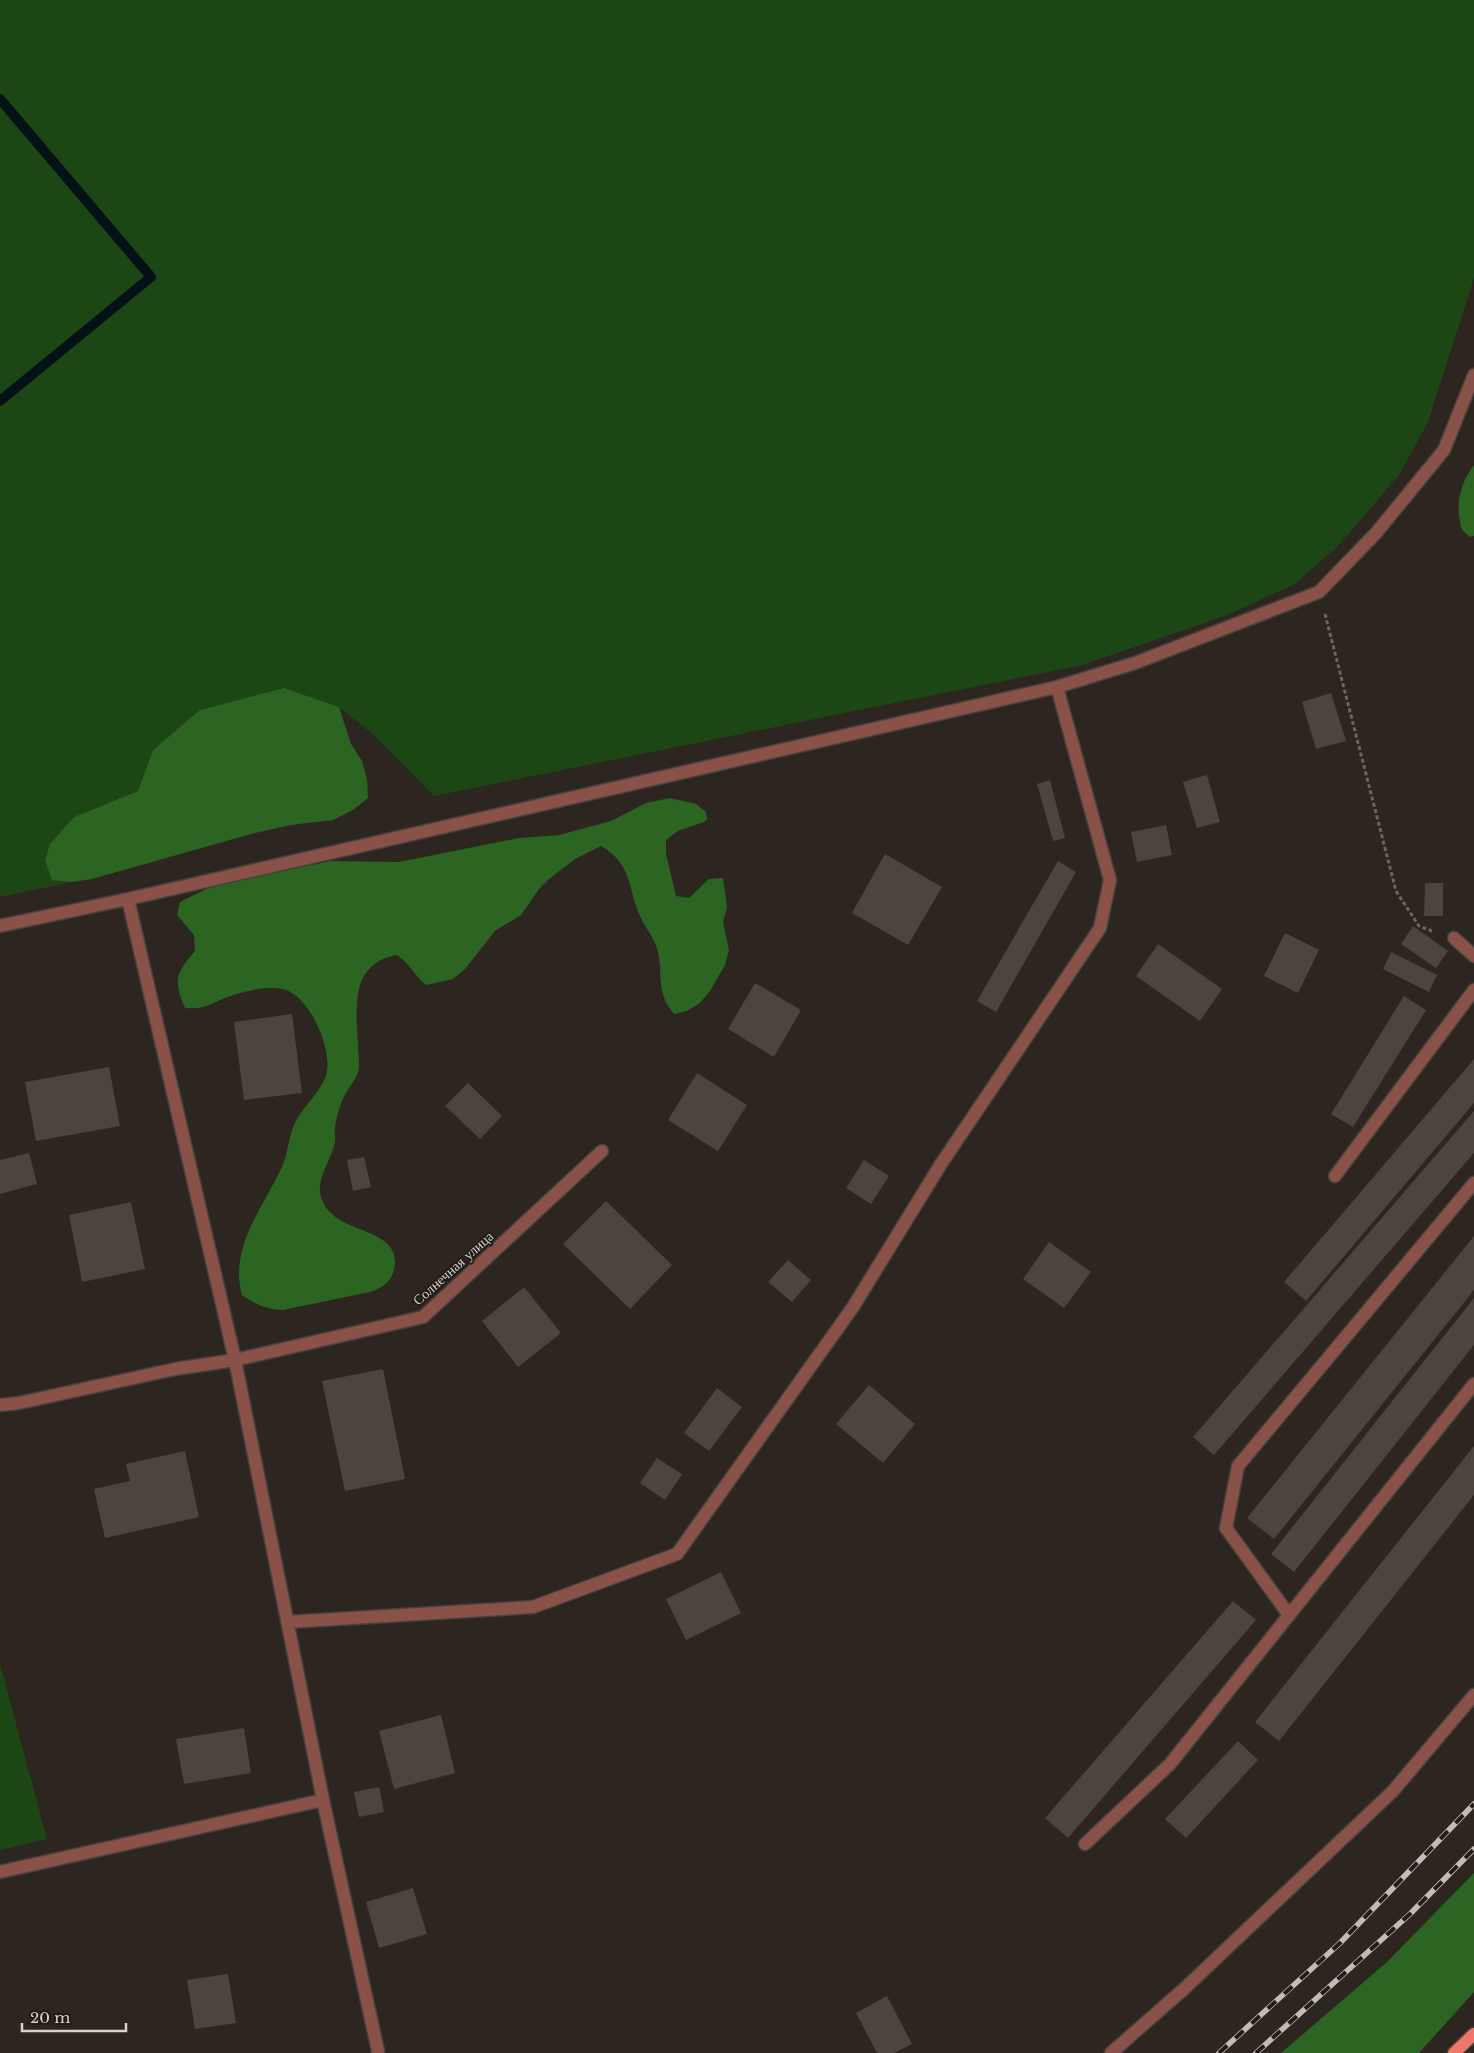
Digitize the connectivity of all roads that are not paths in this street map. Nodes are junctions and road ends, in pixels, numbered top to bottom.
1 (1474, 375) edge
2 (1058, 687) junction
3 (128, 899) junction
4 (0, 926) edge
5 (1454, 938) road end
6 (1474, 956) edge
7 (1474, 990) edge
8 (602, 1151) dead end
9 (1335, 1176) dead end
10 (1474, 1183) edge
11 (235, 1360) junction
12 (1474, 1384) edge
13 (0, 1405) edge
14 (1290, 1615) junction
15 (287, 1622) junction
16 (1474, 1695) edge
17 (323, 1800) junction
18 (1085, 1844) dead end
19 (0, 1872) edge
20 (1474, 2034) edge
21 (378, 2051) dead end
22 (1111, 2053) edge
23 (1454, 2053) edge

1 - 2 street
2 - 3 street
2 - 15 street
3 - 4 street
3 - 11 street
5 - 6 street
7 - 9 street
8 - 11 street, Солнечная улица
10 - 14 street
11 - 13 street, Солнечная улица
11 - 15 street
12 - 14 street
14 - 18 street
15 - 17 street
16 - 22 street
17 - 19 street
17 - 21 street
20 - 23 main road

